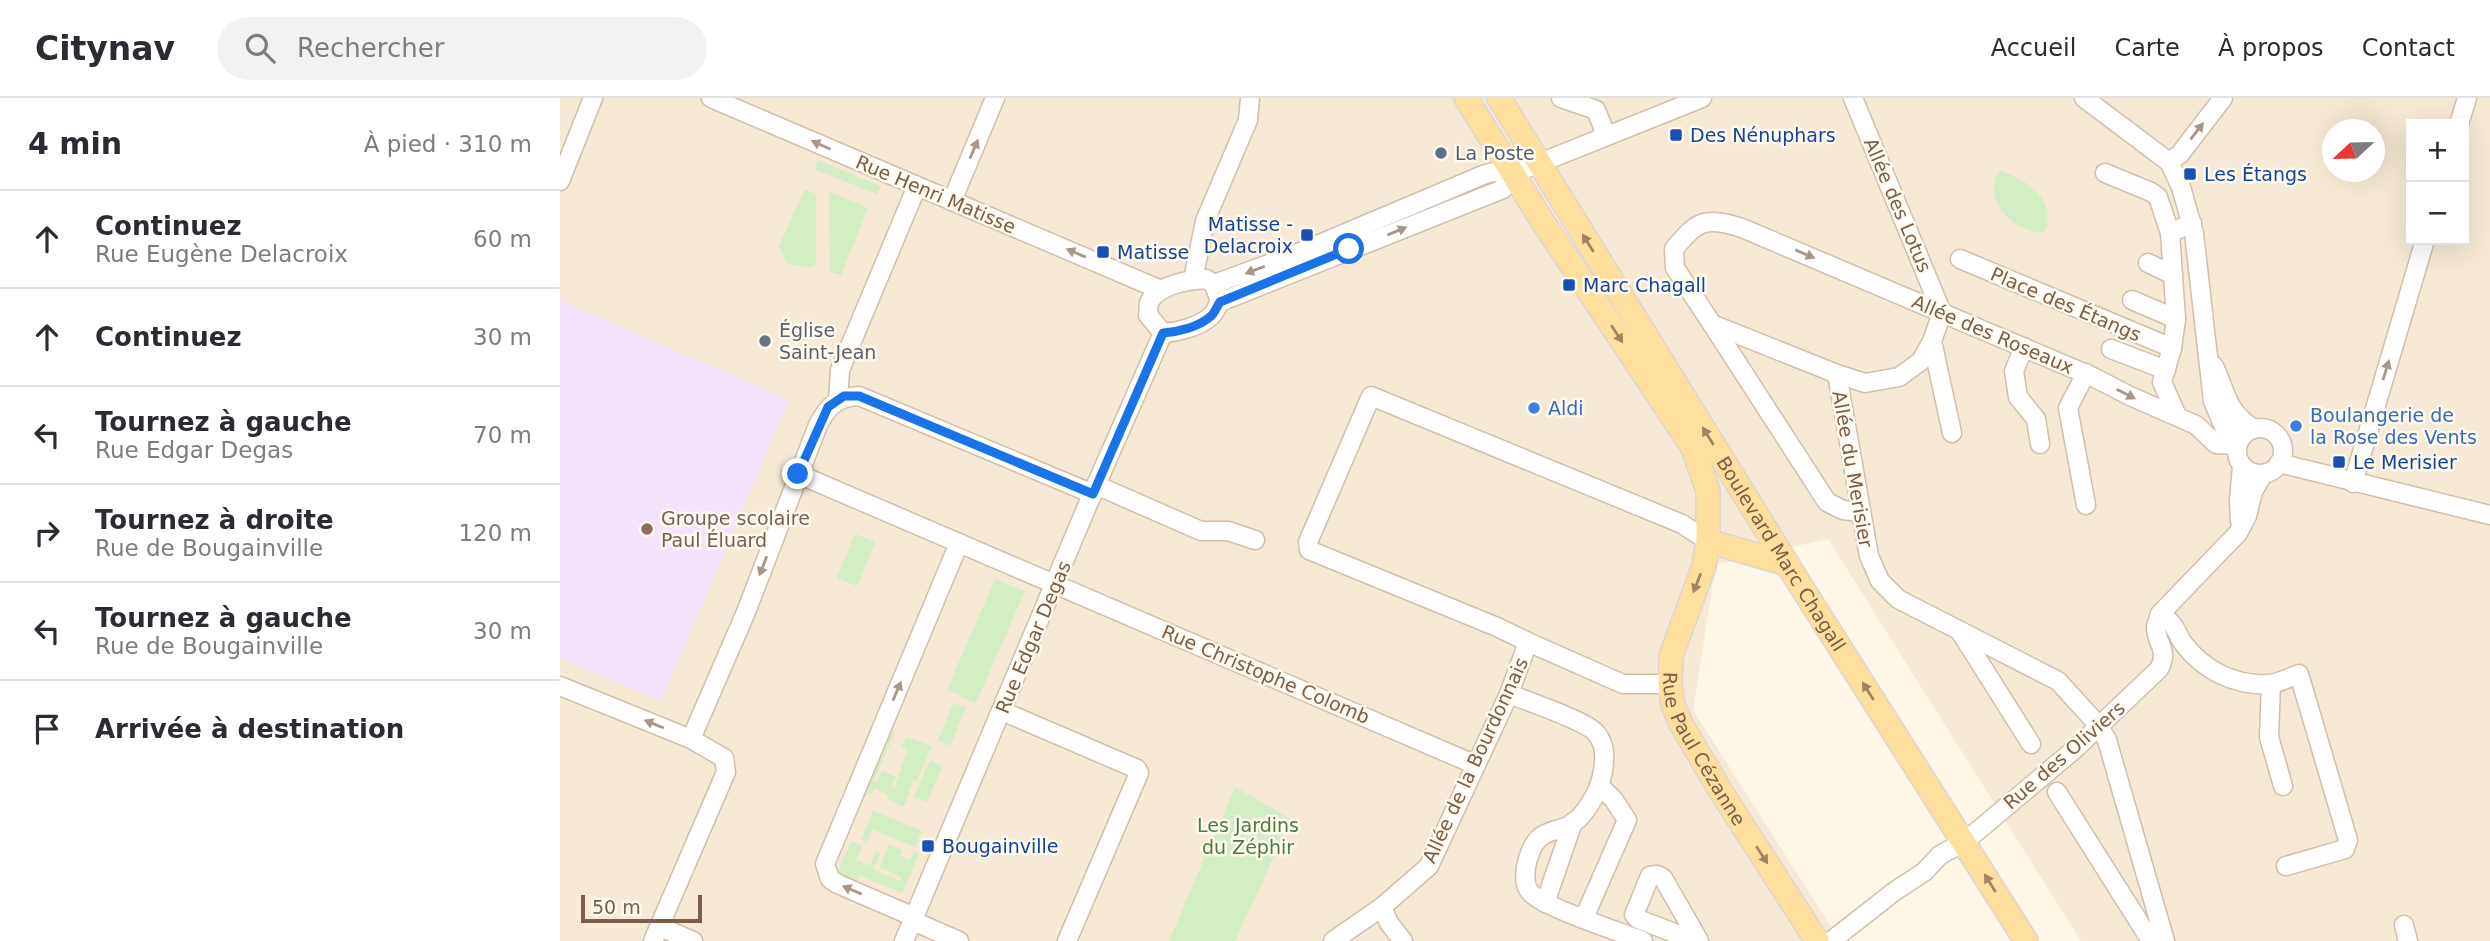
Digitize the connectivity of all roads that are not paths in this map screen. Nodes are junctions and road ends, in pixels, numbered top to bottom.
1 (593, 98) edge
2 (711, 98) edge
3 (995, 98) edge
4 (1250, 98) edge
5 (1466, 98) edge
6 (1499, 98) edge
7 (1561, 98) edge
8 (1702, 98) edge
9 (1853, 98) edge
10 (2084, 98) edge
11 (2223, 98) edge
12 (2467, 98) edge
13 (2461, 119) edge
14 (1606, 135) junction
15 (2169, 162) junction
16 (1538, 163) junction
17 (2105, 173) dead end
18 (1513, 174) junction
19 (560, 181) edge
20 (918, 186) junction
21 (952, 201) junction
22 (2192, 223) junction
23 (2170, 233) junction
24 (2424, 245) edge
25 (1960, 259) dead end
26 (2148, 263) dead end
27 (2173, 275) junction
28 (1194, 280) junction
29 (1161, 289) junction
30 (1217, 293) junction
31 (2132, 300) dead end
32 (1942, 313) junction
33 (2176, 319) junction
34 (1712, 324) junction
35 (1163, 333) junction
36 (1932, 341) junction
37 (2024, 347) junction
38 (2172, 348) junction
39 (2111, 349) dead end
40 (2166, 370) junction
41 (2086, 373) junction
42 (1837, 374) junction
43 (838, 401) junction
44 (2176, 416) junction
45 (1952, 433) dead end
46 (2244, 438) junction
47 (2040, 444) dead end
48 (2281, 455) junction
49 (2242, 466) junction
50 (798, 474) junction
51 (2263, 474) junction
52 (2353, 482) junction
53 (1095, 490) junction
54 (2085, 505) dead end
55 (1860, 512) junction
56 (2490, 515) edge
57 (2238, 533) junction
58 (1255, 540) dead end
59 (1708, 541) junction
60 (960, 542) junction
61 (1787, 564) junction
62 (1055, 583) junction
63 (2160, 614) junction
64 (1961, 633) junction
65 (1528, 642) junction
66 (1670, 684) junction
67 (2271, 684) junction
68 (560, 686) edge
69 (1509, 694) junction
70 (1002, 711) junction
71 (2099, 726) junction
72 (691, 739) junction
73 (2031, 744) dead end
74 (1476, 765) junction
75 (2283, 786) dead end
76 (1601, 787) junction
77 (2057, 792) dead end
78 (1573, 822) junction
79 (1964, 842) junction
80 (2286, 866) dead end
81 (1545, 903) junction
82 (1381, 907) junction
83 (1584, 918) junction
84 (914, 919) junction
85 (657, 934) edge
86 (693, 941) edge
87 (904, 941) edge
88 (960, 941) edge
89 (1068, 941) edge
90 (1333, 941) edge
91 (1403, 941) edge
92 (1643, 941) edge
93 (1817, 941) edge
94 (1831, 941) edge
95 (2026, 941) edge
96 (2151, 941) edge
97 (2165, 941) edge

1 - 19 street
20 -> 2 street, Rue Henri Matisse
21 -> 3 street
4 - 28 street
5 - 18 main road, Rue Paul Cézanne
6 - 16 main road, Boulevard Marc Chagall
7 - 14 street
8 - 14 street
9 - 32 street, Allée des Lotus
10 - 15 street
15 -> 11 street
12 - 13 street
14 - 16 street
15 - 22 street
16 - 18 street
61 -> 16 main road, Boulevard Marc Chagall
17 - 23 street
18 - 30 street
18 -> 59 main road, Rue Paul Cézanne
20 - 21 street, Rue Henri Matisse
20 - 43 street
29 -> 21 street, Rue Henri Matisse
22 - 23 street
22 - 46 street
23 - 27 street
52 -> 24 street
25 - 38 street, Place des Étangs
26 - 27 street
27 - 33 street
28 - 29 street
28 - 30 street
29 - 35 street
30 - 35 street
31 - 33 street
34 -> 32 street, Allée des Roseaux
32 - 36 street
32 - 37 street, Allée des Roseaux
33 - 38 street
34 - 42 street, Allée du Merisier
34 - 55 street
35 - 53 street, Rue Edgar Degas
36 - 42 street
36 - 45 street
37 - 41 street, Allée des Roseaux
37 - 47 street
38 - 40 street
39 - 40 street
40 - 44 street
41 -> 44 street, Allée des Roseaux
41 - 54 street
42 - 55 street, Allée du Merisier
43 - 50 street
43 - 53 street
44 - 46 street, Allée des Roseaux
46 - 48 street
46 - 49 street
48 - 51 street
48 - 52 street
49 - 51 street
49 - 57 street
50 - 60 street, Rue Christophe Colomb
50 -> 72 street
51 - 57 street
52 - 56 street
53 - 58 street
53 - 62 street, Rue Edgar Degas
55 - 64 street, Allée du Merisier
57 - 63 street
59 - 61 main road
59 - 65 street
59 -> 66 main road, Rue Paul Cézanne
60 - 62 street, Rue Christophe Colomb
84 -> 60 street
79 -> 61 main road, Boulevard Marc Chagall
62 - 70 street, Rue Edgar Degas
62 - 74 street, Rue Christophe Colomb
63 - 67 street
63 - 71 street, Rue des Oliviers
64 - 71 street, Allée du Merisier
64 - 73 street
65 - 66 street, Allée de la Bourdonnais
65 - 69 street, Allée de la Bourdonnais
66 -> 93 main road, Rue Paul Cézanne
67 - 75 street
67 - 80 street
72 -> 68 street
69 - 74 street, Allée de la Bourdonnais
69 - 76 street
70 - 84 street, Rue Edgar Degas
70 - 89 street
71 - 79 street, Rue des Oliviers
71 - 97 street, Allée du Merisier
72 - 85 street
74 - 82 street, Allée de la Bourdonnais
76 - 78 street
76 - 83 street
77 - 96 street
78 - 81 street
78 - 81 street
79 - 94 street, Rue des Oliviers
95 -> 79 main road, Boulevard Marc Chagall
81 - 83 street
82 - 90 street, Allée de la Bourdonnais
82 - 91 street
83 - 92 street
84 - 87 street, Rue Edgar Degas
84 - 88 street
85 - 86 street

